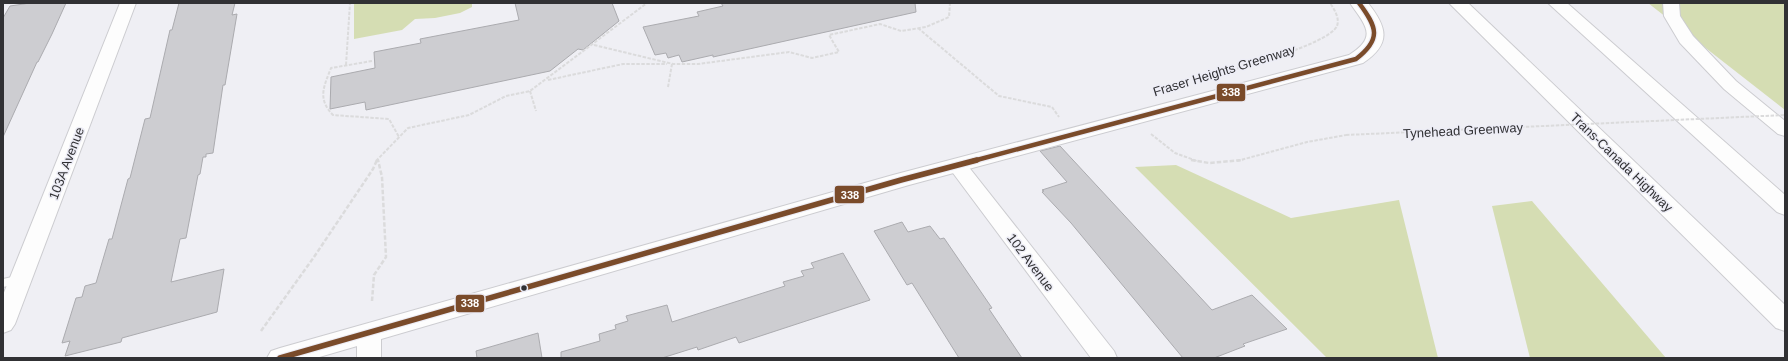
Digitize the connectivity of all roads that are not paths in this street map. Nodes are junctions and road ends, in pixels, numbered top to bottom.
1 (128, 3) edge
2 (1359, 3) edge
3 (1458, 3) edge
4 (1557, 3) edge
5 (1672, 3) edge
6 (1785, 130) edge
7 (957, 165) junction
8 (1785, 207) edge
9 (12, 281) edge
10 (1785, 321) edge
11 (3, 324) edge
12 (368, 333) junction
13 (280, 358) edge
14 (369, 358) edge
15 (1105, 358) edge

1 - 9 street, 103A Avenue
2 - 7 main road
3 - 10 main road, Trans-Canada Highway
4 - 8 main road
5 - 6 street
7 - 12 main road
7 - 15 street, 102 Avenue
9 - 11 street, 103A Avenue
12 - 13 main road
12 - 14 street

